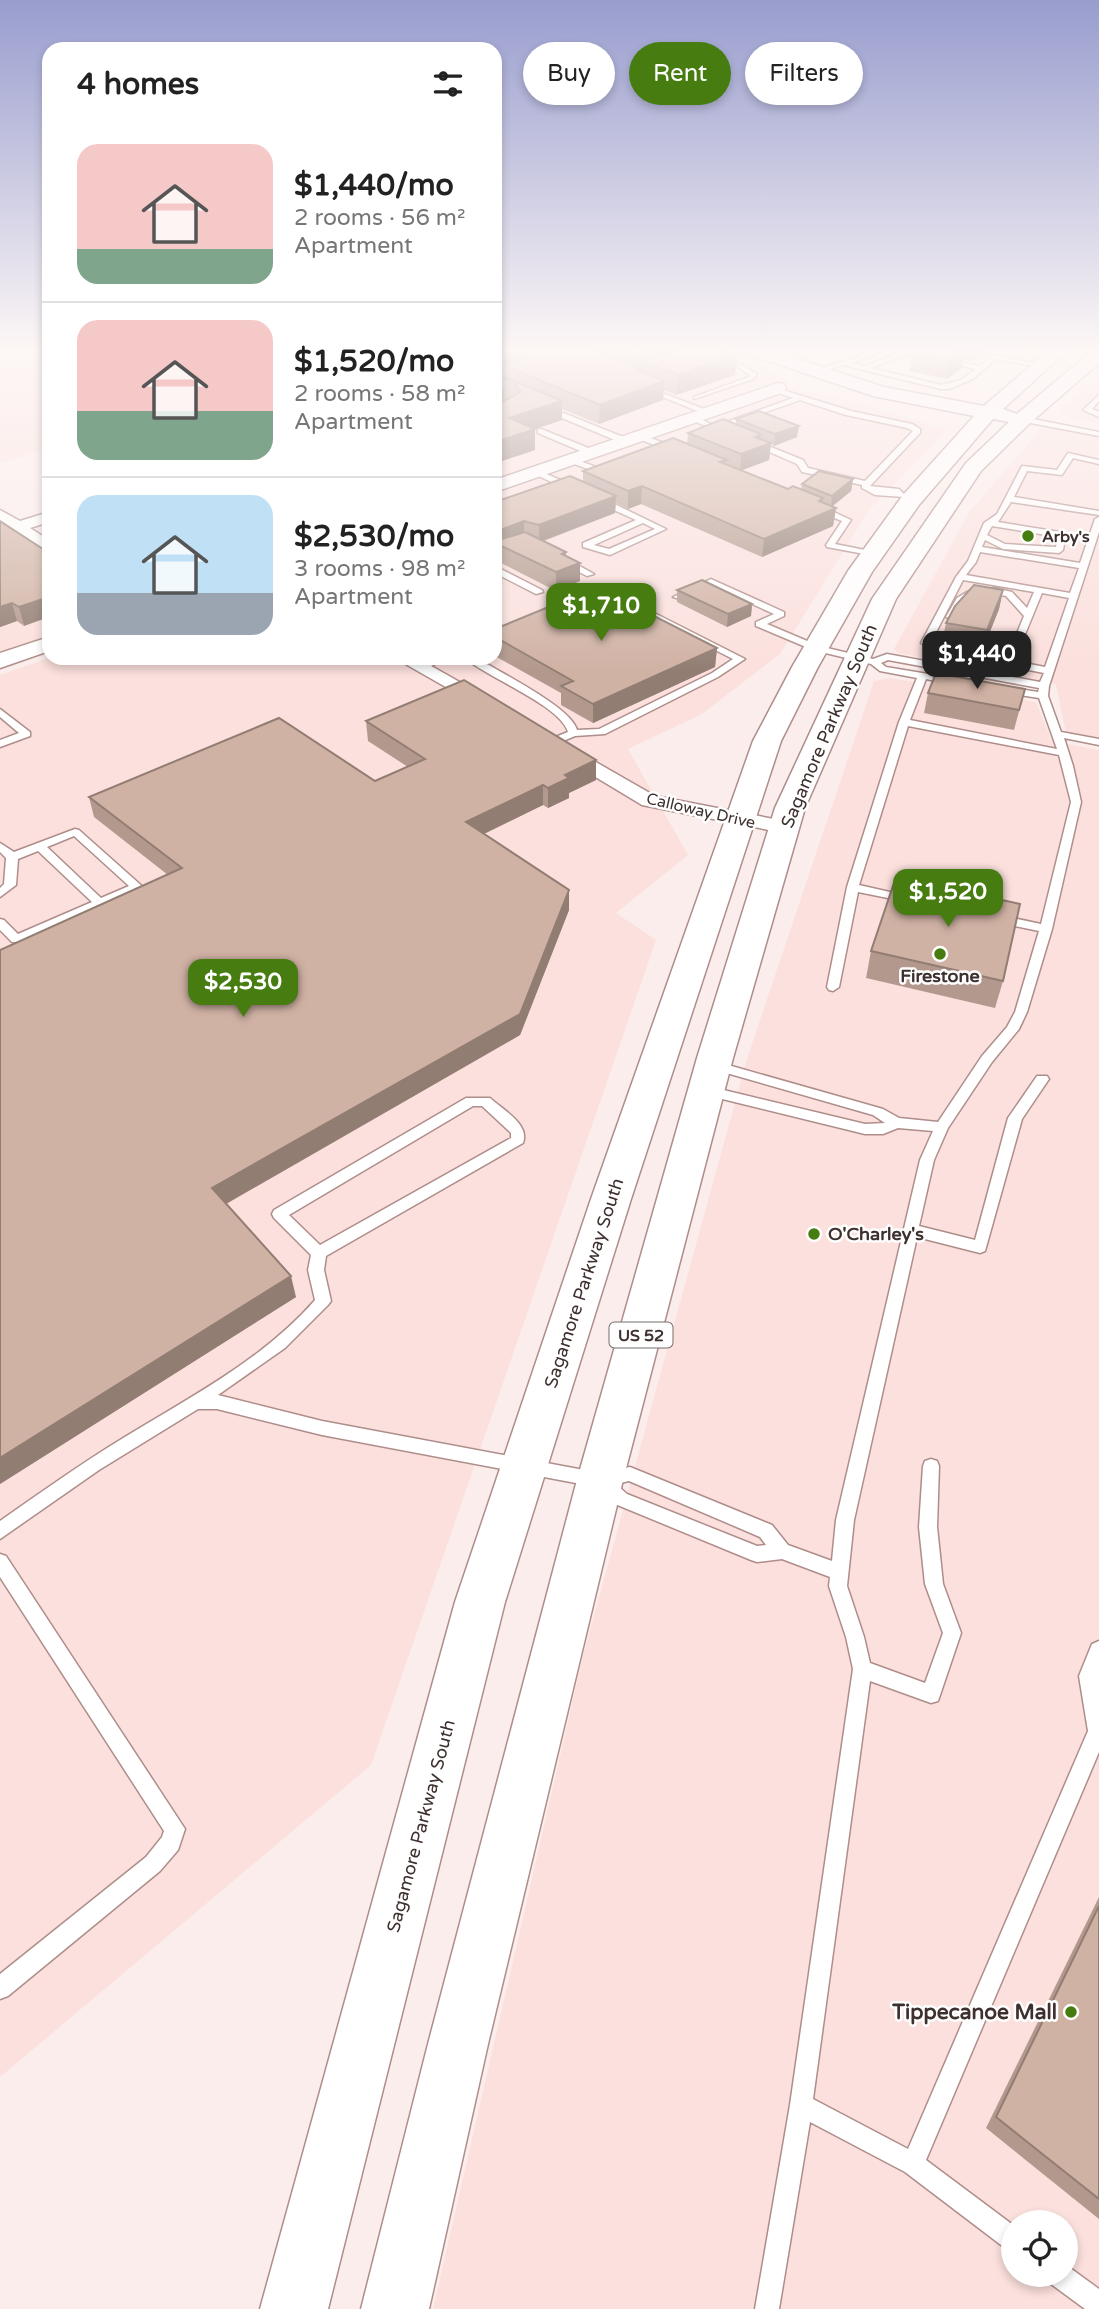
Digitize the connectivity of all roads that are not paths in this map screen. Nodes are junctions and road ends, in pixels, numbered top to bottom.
1 (586, 457) edge
2 (604, 457) edge
3 (787, 457) edge
4 (895, 457) edge
5 (951, 457) edge
6 (979, 457) edge
7 (1070, 457) edge
8 (1078, 457) edge
9 (594, 461) junction
10 (618, 461) edge
11 (1099, 462) edge
12 (537, 472) junction
13 (502, 482) edge
14 (562, 483) junction
15 (869, 486) junction
16 (550, 488) edge
17 (907, 496) junction
18 (1008, 499) junction
19 (810, 505) edge
20 (1099, 513) edge
21 (0, 515) edge
22 (42, 519) edge
23 (1099, 519) edge
24 (643, 520) junction
25 (988, 523) junction
26 (19, 526) junction
27 (983, 536) junction
28 (42, 542) edge
29 (978, 549) junction
30 (872, 554) junction
31 (553, 555) edge
32 (1083, 566) junction
33 (502, 573) edge
34 (590, 574) dead end
35 (960, 577) junction
36 (1039, 590) junction
37 (539, 592) dead end
38 (1073, 596) junction
39 (677, 597) edge
40 (580, 601) edge
41 (1029, 616) junction
42 (42, 646) edge
43 (816, 648) junction
44 (947, 651) junction
45 (0, 661) edge
46 (865, 661) junction
47 (1009, 663) junction
48 (418, 665) edge
49 (426, 665) edge
50 (482, 665) edge
51 (422, 667) junction
52 (1049, 671) junction
53 (923, 676) junction
54 (1044, 691) junction
55 (498, 709) edge
56 (0, 712) edge
57 (904, 722) junction
58 (530, 729) edge
59 (573, 733) junction
60 (1057, 734) junction
61 (552, 742) junction
62 (1099, 742) edge
63 (0, 744) edge
64 (1063, 753) junction
65 (738, 820) junction
66 (784, 827) junction
67 (0, 846) edge
68 (40, 847) junction
69 (12, 857) junction
70 (853, 887) junction
71 (0, 894) edge
72 (917, 901) edge
73 (100, 903) junction
74 (982, 915) edge
75 (0, 923) edge
76 (1046, 929) junction
77 (833, 987) dead end
78 (710, 1078) junction
79 (1042, 1079) dead end
80 (896, 1123) junction
81 (942, 1127) junction
82 (911, 1230) junction
83 (319, 1253) junction
84 (195, 1402) junction
85 (523, 1464) junction
86 (931, 1466) dead end
87 (600, 1480) junction
88 (0, 1531) edge
89 (782, 1552) junction
90 (0, 1562) edge
91 (839, 1572) junction
92 (1099, 1650) edge
93 (862, 1669) junction
94 (0, 1988) edge
95 (801, 2105) junction
96 (913, 2164) junction
97 (1001, 2231) edge
98 (1076, 2287) edge
99 (1099, 2304) edge
100 (294, 2309) edge
101 (395, 2309) edge
102 (767, 2309) edge

1 - 9 lane
2 - 9 street
3 - 15 lane
4 - 15 lane
5 - 17 main road, Sagamore Parkway South
6 - 46 main road, Sagamore Parkway South / US 52
7 - 18 lane
8 - 11 lane
9 - 10 lane
9 - 12 street
12 - 13 street
12 - 14 lane
14 - 16 lane
14 - 24 lane
15 - 17 lane
17 - 30 main road, Sagamore Parkway South
18 - 20 lane
18 - 25 lane
19 - 30 lane
21 - 26 street
22 - 26 street
23 - 32 lane
24 - 24 lane
25 - 27 lane
25 - 27 lane
26 - 28 street
27 - 29 lane
29 - 32 lane
29 - 35 lane
30 - 43 main road, Sagamore Parkway South
31 - 34 lane
32 - 38 lane
33 - 37 lane
35 - 36 lane
35 - 44 lane
36 - 38 lane
36 - 41 lane
38 - 52 lane
39 - 43 lane
40 - 59 lane
41 - 44 lane
41 - 47 lane
42 - 45 street
43 - 46 lane
43 - 65 main road, Sagamore Parkway South
44 - 47 lane
46 - 53 lane
46 - 54 lane
46 - 66 main road, Sagamore Parkway South / US 52
47 - 52 lane
48 - 51 street
49 - 51 lane
50 - 59 lane
51 - 55 street
52 - 54 lane
53 - 54 lane
53 - 57 lane
54 - 60 lane
56 - 63 lane
57 - 64 lane
57 - 70 lane
58 - 61 street, Calloway Drive
59 - 61 lane
60 - 62 lane
60 - 64 lane
61 - 65 street, Calloway Drive
64 - 76 lane
65 - 66 street, Calloway Drive
65 - 85 main road, Sagamore Parkway South
66 - 78 main road, Sagamore Parkway South / US 52
67 - 69 lane
68 - 69 lane
68 - 73 lane
68 - 73 lane
69 - 71 lane
70 - 72 lane
70 - 77 lane
73 - 75 lane
74 - 76 lane
76 - 81 lane
78 - 80 lane
78 - 80 lane
78 - 87 main road, Sagamore Parkway South / US 52
79 - 82 lane
80 - 81 lane
81 - 82 lane
82 - 91 lane
83 - 83 lane
83 - 84 lane
84 - 85 lane
84 - 88 lane
85 - 87 lane
85 - 100 main road, Sagamore Parkway South
86 - 93 lane
87 - 89 lane
87 - 89 lane
87 - 101 main road, Sagamore Parkway South / US 52
89 - 91 lane
90 - 94 lane
91 - 93 lane
92 - 96 lane
93 - 95 lane
95 - 96 lane
95 - 102 lane
96 - 97 lane
98 - 99 lane

